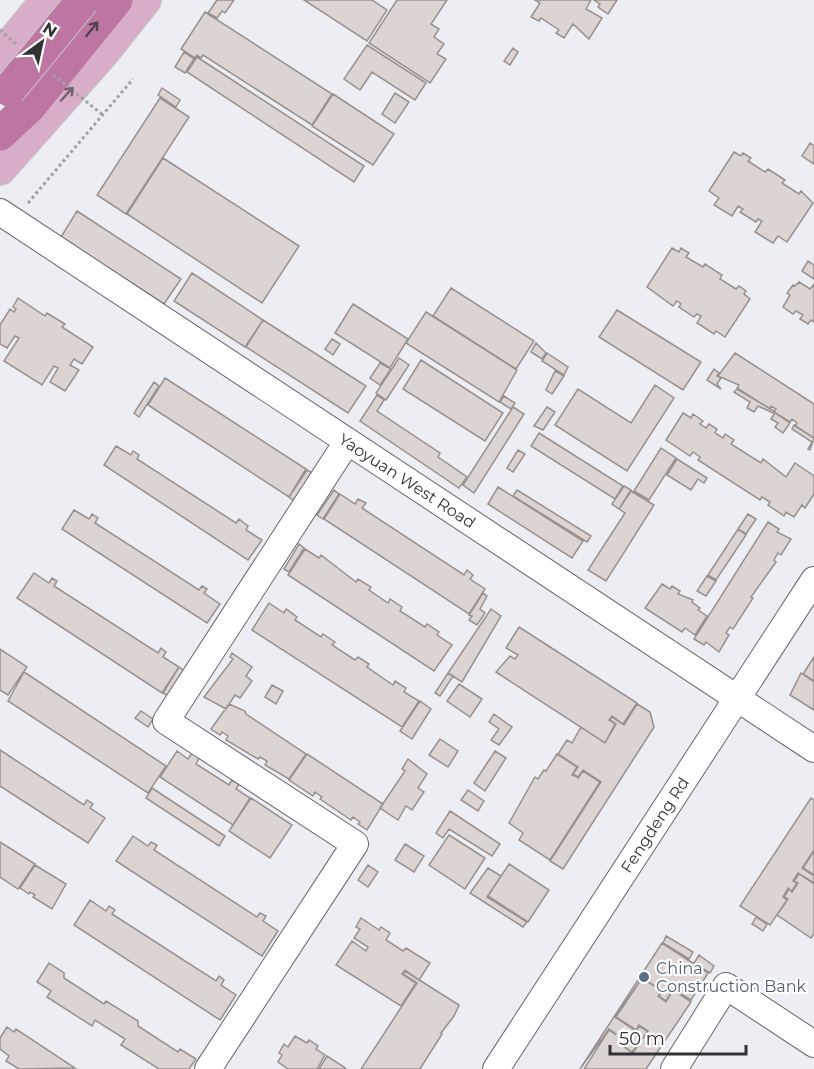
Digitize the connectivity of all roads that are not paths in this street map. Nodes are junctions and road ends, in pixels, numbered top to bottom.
1 (47, 0) edge
2 (83, 0) edge
3 (116, 0) edge
4 (145, 0) edge
5 (0, 57) edge
6 (13, 98) edge
7 (0, 134) edge
8 (0, 169) edge
9 (0, 212) edge
10 (347, 442) junction
11 (814, 580) edge
12 (737, 699) junction
13 (814, 749) edge
14 (814, 1044) edge
15 (208, 1069) edge
16 (496, 1069) edge
17 (674, 1069) edge

1 - 5 main road
2 - 6 highway, bridge
6 -> 3 highway
8 -> 4 main road
6 - 7 highway
9 - 10 street, Yaoyuan West Road
10 - 12 street, Yaoyuan West Road
10 - 15 street
11 - 12 street, Fengdeng Rd
12 - 13 street, Yaoyuan West Road
12 - 16 street, Fengdeng Rd
14 - 17 street

